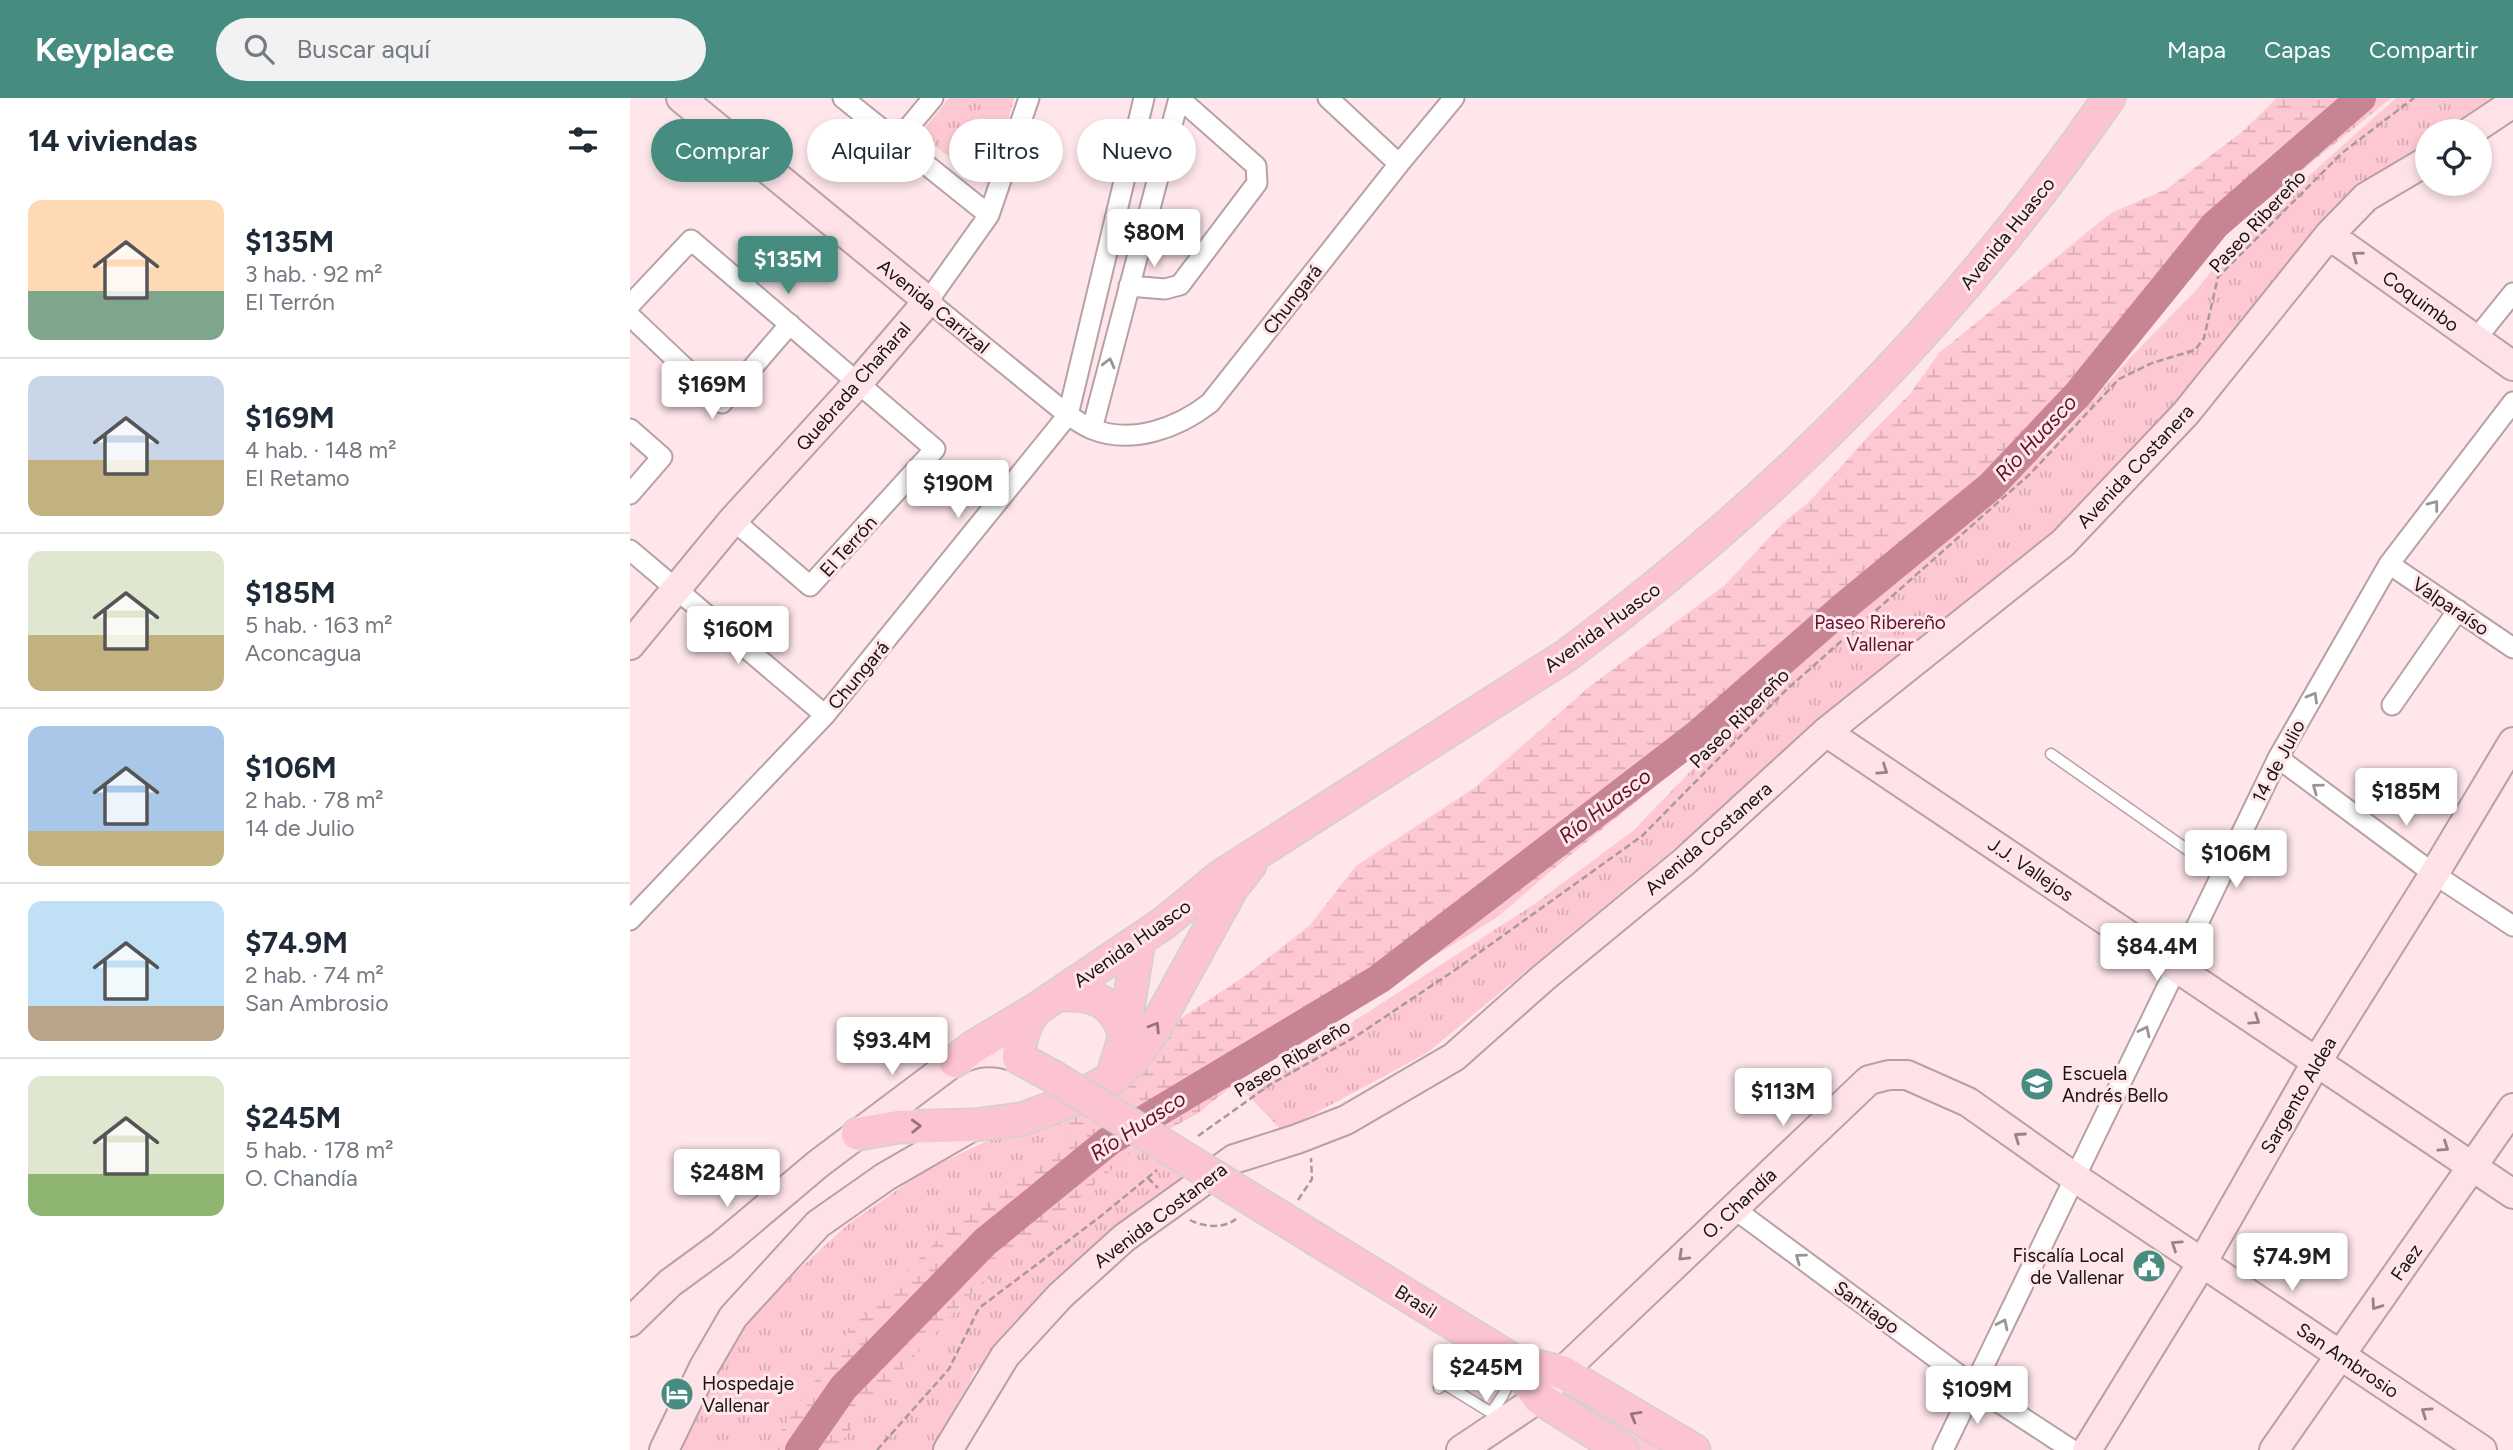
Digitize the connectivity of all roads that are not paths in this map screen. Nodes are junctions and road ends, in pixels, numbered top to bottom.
1 (681, 98) edge
2 (843, 98) edge
3 (933, 98) edge
4 (1028, 98) edge
5 (1144, 98) edge
6 (1179, 98) edge
7 (1328, 98) edge
8 (1454, 98) edge
9 (2109, 98) edge
10 (2513, 103) edge
11 (870, 119) edge
12 (916, 119) edge
13 (2489, 119) edge
14 (1399, 164) junction
15 (2415, 167) edge
16 (935, 171) edge
17 (989, 215) junction
18 (2329, 235) junction
19 (1129, 286) junction
20 (2513, 293) edge
21 (928, 301) junction
22 (630, 304) edge
23 (630, 316) edge
24 (790, 324) junction
25 (2475, 340) junction
26 (2513, 366) edge
27 (858, 383) junction
28 (2513, 402) edge
29 (1068, 415) junction
30 (630, 429) edge
31 (1092, 429) junction
32 (630, 494) edge
33 (733, 520) junction
34 (630, 550) edge
35 (2389, 564) junction
36 (676, 587) junction
37 (2458, 610) junction
38 (630, 645) edge
39 (2513, 648) edge
40 (2392, 705) dead end
41 (825, 715) junction
42 (1826, 732) junction
43 (2513, 742) edge
44 (2051, 754) dead end
45 (2277, 758) junction
46 (1259, 853) junction
47 (2222, 874) junction
48 (2434, 874) junction
49 (630, 920) edge
50 (2513, 926) edge
51 (1151, 932) junction
52 (1189, 965) junction
53 (2177, 967) junction
54 (1046, 1003) junction
55 (1124, 1032) junction
56 (1020, 1058) junction
57 (955, 1061) junction
58 (2317, 1061) junction
59 (1111, 1079) junction
60 (2513, 1108) edge
61 (975, 1125) junction
62 (858, 1133) junction
63 (2472, 1167) junction
64 (2074, 1177) junction
65 (2513, 1194) edge
66 (1733, 1208) junction
67 (2202, 1262) junction
68 (630, 1322) edge
69 (1473, 1341) junction
70 (2340, 1355) junction
71 (1514, 1361) junction
72 (1562, 1373) junction
73 (1974, 1386) junction
74 (1539, 1398) junction
75 (1498, 1417) junction
76 (664, 1450) edge
77 (948, 1450) edge
78 (1461, 1450) edge
79 (1622, 1450) edge
80 (1694, 1450) edge
81 (1943, 1450) edge
82 (2072, 1450) edge
83 (2087, 1450) edge
84 (2274, 1450) edge
85 (2483, 1450) edge

1 - 21 street, Avenida Carrizal
2 - 11 street
3 - 12 street
4 - 17 street, Quebrada Chañaral
5 - 29 street
6 - 19 street
6 - 19 street
7 - 14 street
8 - 14 street, Chungará
9 - 46 main road, Avenida Huasco
10 - 13 street
14 - 31 street, Chungará
15 - 18 street, Avenida Costanera
16 - 17 street
17 - 21 street, Quebrada Chañaral
25 -> 18 street, Coquimbo
18 - 42 street, Avenida Costanera
31 -> 19 street
20 - 25 street
21 - 27 street, Quebrada Chañaral
21 - 29 street, Avenida Carrizal
22 - 24 street, El Terrón
23 - 24 street
24 - 27 street, El Terrón
25 - 26 street, Coquimbo
27 - 33 street, Quebrada Chañaral
27 - 33 street, El Terrón
35 -> 28 street, 14 de Julio
29 - 31 street, Avenida Carrizal
29 - 41 street, Chungará
30 - 32 street
33 - 36 street, Quebrada Chañaral
34 - 36 street
35 - 37 street, Valparaíso
45 -> 35 street, 14 de Julio
36 - 38 street, Quebrada Chañaral
36 - 41 street
37 - 39 street, Valparaíso
37 - 40 street
41 - 49 street, Chungará
42 -> 53 street, J.J. Vallejos
42 - 77 street, Avenida Costanera
43 - 48 street, Sargento Aldea
44 - 47 lane
45 - 47 street, 14 de Julio
48 -> 45 street
46 - 51 main road, Avenida Huasco
46 - 52 main road
47 - 53 street, 14 de Julio
48 - 50 street
48 - 58 street, Sargento Aldea
51 - 52 main road
51 - 54 main road, Avenida Huasco
51 - 55 main road
59 -> 52 main road
53 -> 58 street, J.J. Vallejos
64 -> 53 street, 14 de Julio
54 - 55 main road
54 - 56 main road
54 - 57 main road, Avenida Huasco
55 - 59 main road
56 - 57 street
56 - 69 main road, Brasil, bridge
57 - 62 street
58 -> 63 street, J.J. Vallejos
58 - 67 street, Sargento Aldea
59 - 61 main road
60 - 63 street, Faez
62 -> 61 main road
61 - 76 street
62 - 68 street
63 - 65 street, J.J. Vallejos
63 -> 70 street, Faez
64 -> 66 street, O. Chandía
67 -> 64 street, San Ambrosio
73 -> 64 street, 14 de Julio
66 -> 72 street, O. Chandía
73 -> 66 street, Santiago
67 - 70 street, San Ambrosio
67 - 83 street, Sargento Aldea
69 - 71 main road, Brasil
69 - 75 lane
69 - 75 lane
70 - 84 street, Faez
85 -> 70 street, San Ambrosio
71 - 72 main road, Brasil
71 - 74 main road, Brasil
72 - 74 street, O. Chandía
80 -> 72 main road, Brasil
73 - 81 street, 14 de Julio
73 - 82 street, Santiago
74 - 75 street, O. Chandía
74 - 79 main road, Brasil
75 - 78 street, O. Chandía

